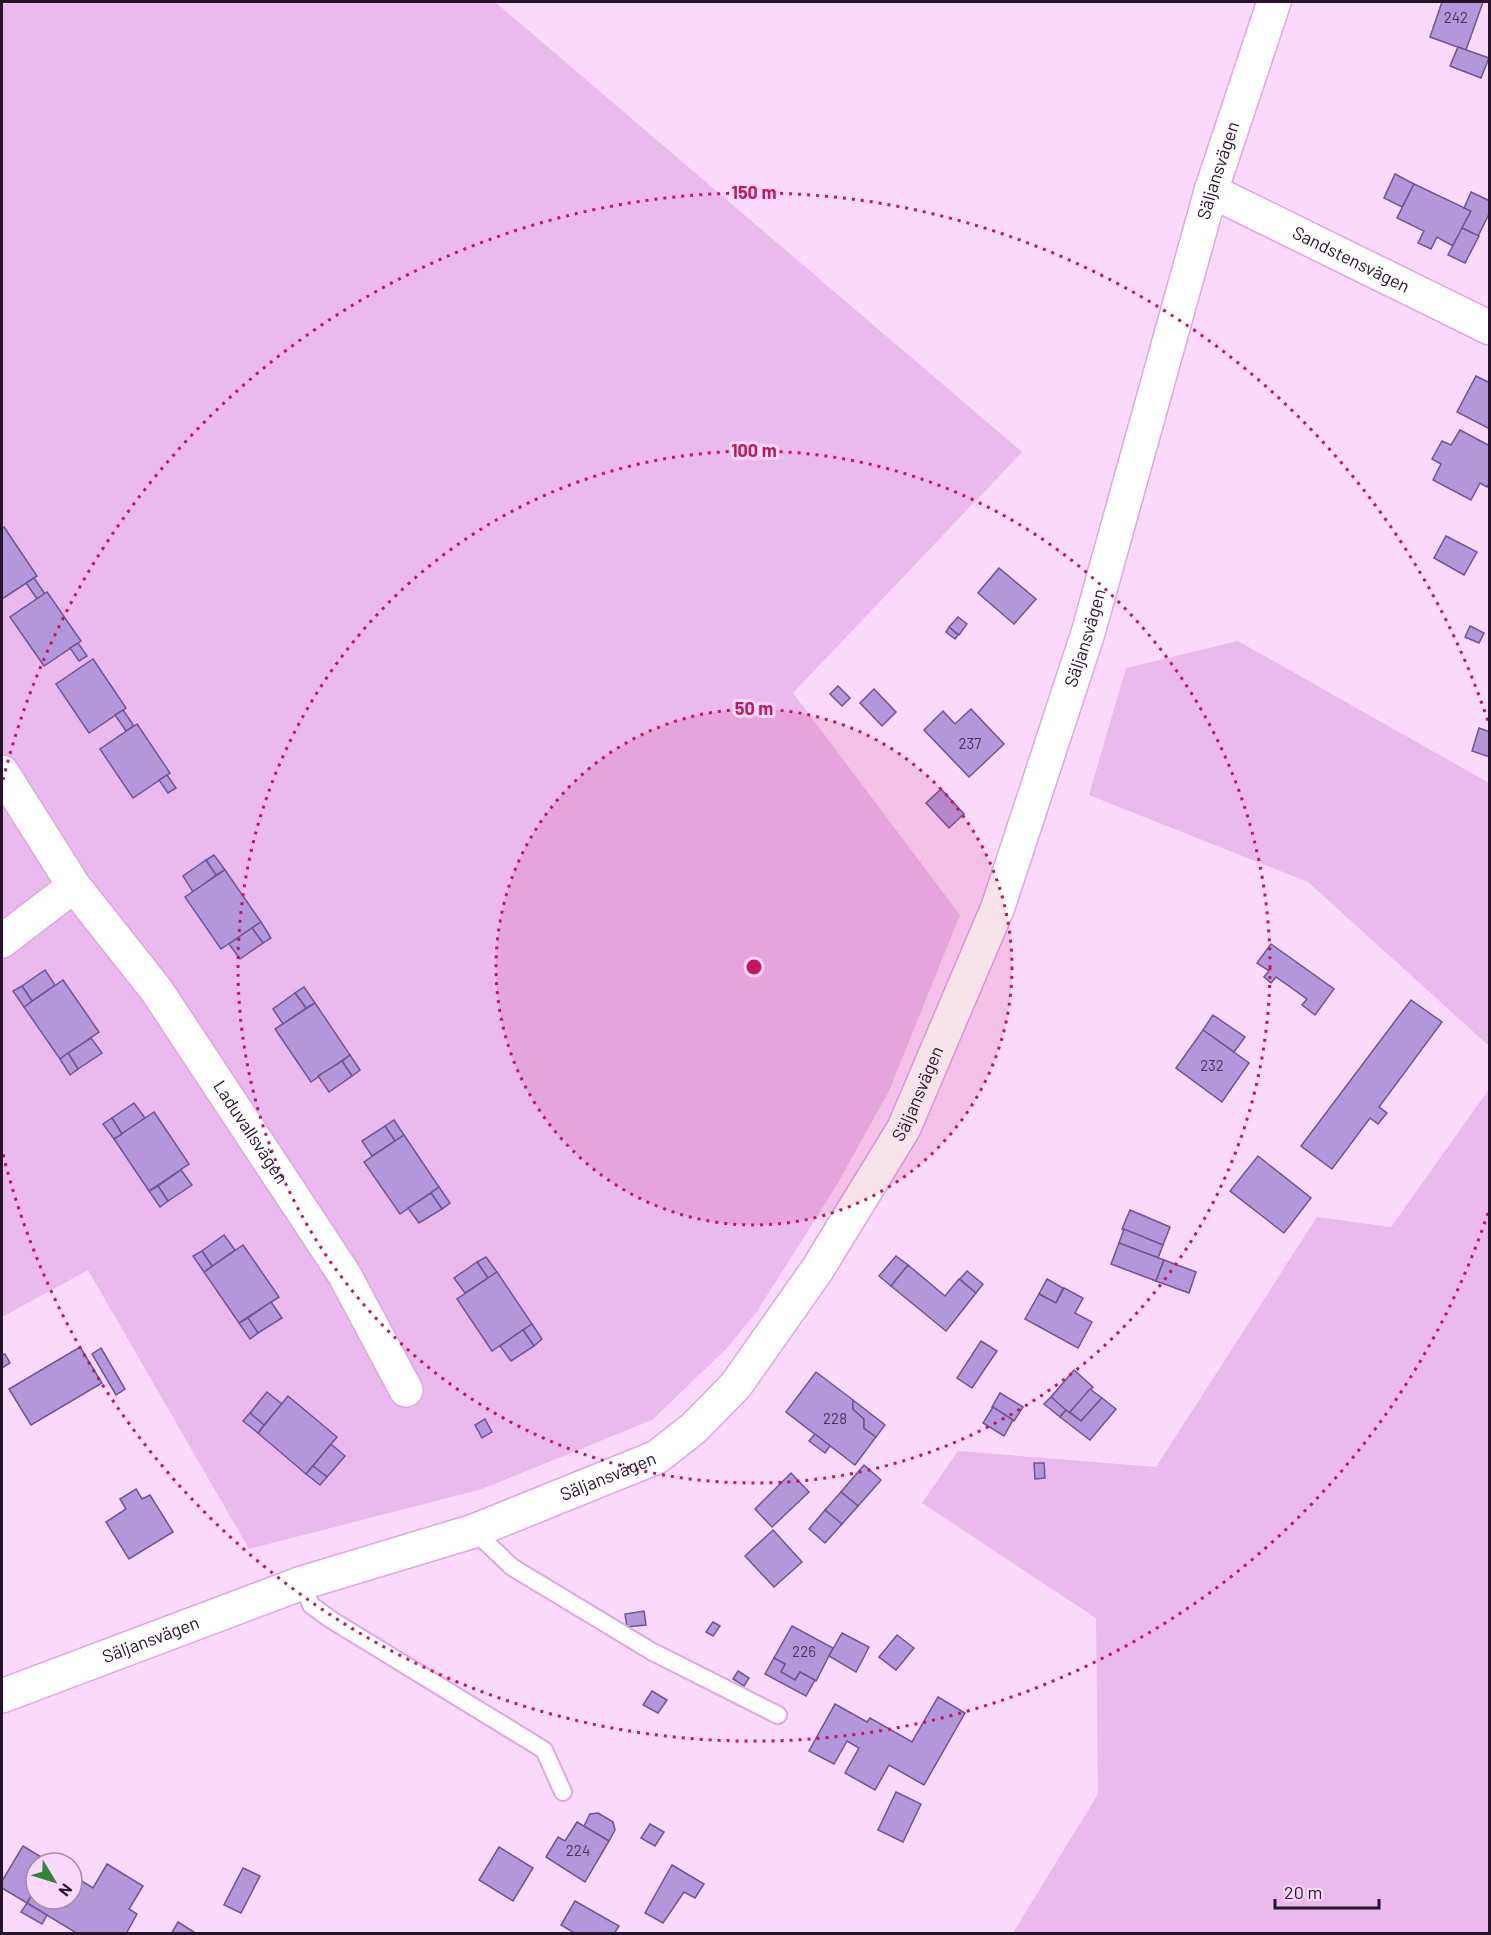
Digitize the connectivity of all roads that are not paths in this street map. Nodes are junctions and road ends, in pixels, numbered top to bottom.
1 (1274, 2) edge
2 (1211, 191) junction
3 (1490, 328) edge
4 (2, 772) edge
5 (74, 886) junction
6 (2, 941) edge
7 (406, 1390) dead end
8 (474, 1531) junction
9 (302, 1583) junction
10 (2, 1696) edge
11 (778, 1715) dead end
12 (563, 1792) dead end

1 - 2 street, Säljansvägen
2 - 3 street, Sandstensvägen
2 - 8 street, Säljansvägen
4 - 5 street, Laduvallsvägen
5 - 6 street
5 - 7 street, Laduvallsvägen
8 - 9 street, Säljansvägen
8 - 11 lane
9 - 10 street, Säljansvägen
9 - 12 lane

